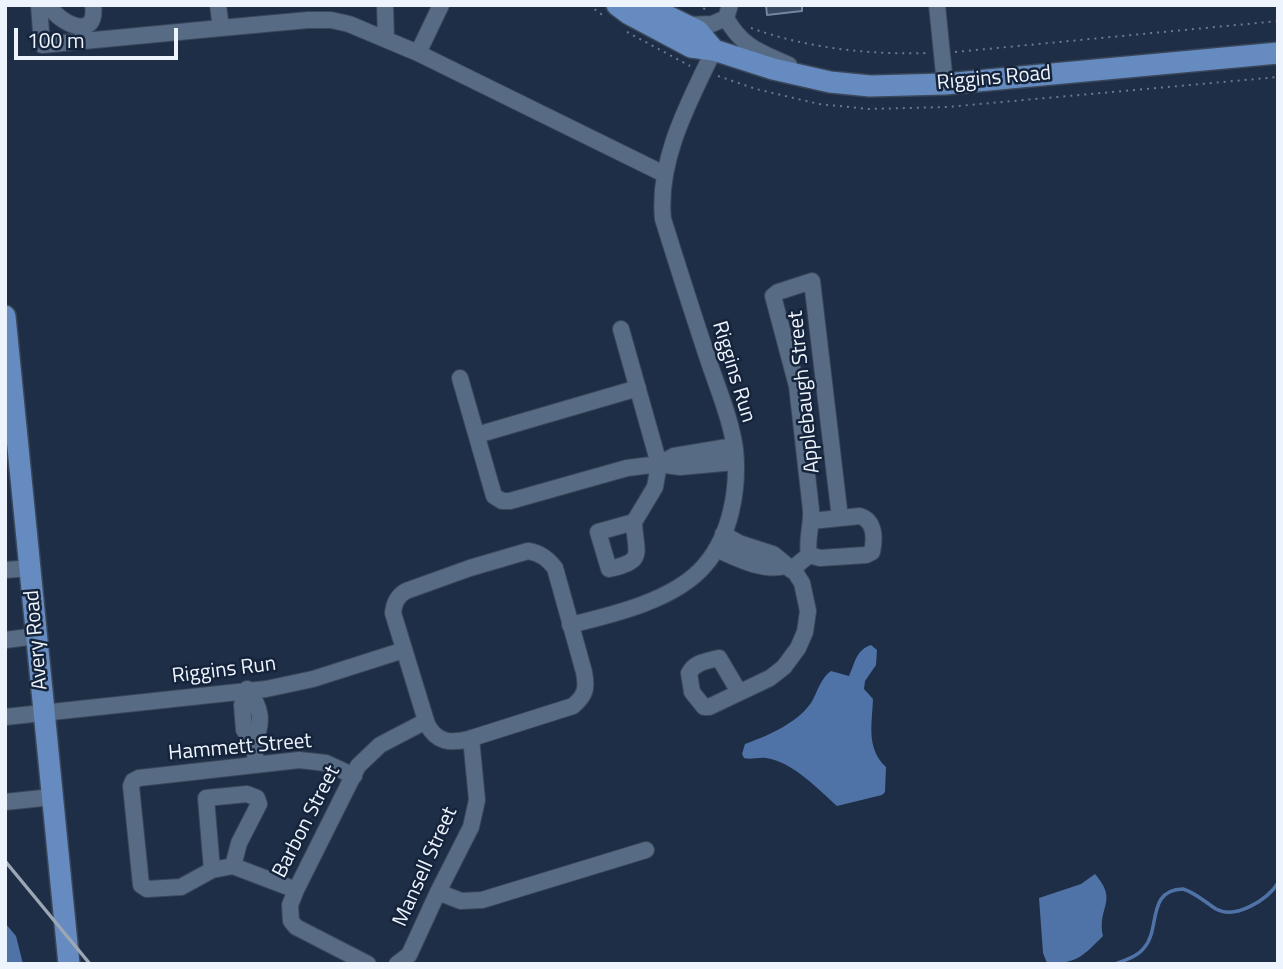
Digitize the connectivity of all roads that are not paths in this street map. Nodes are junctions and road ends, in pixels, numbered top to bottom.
1 (39, 5) edge
2 (93, 5) edge
3 (103, 5) edge
4 (218, 5) edge
5 (275, 5) edge
6 (385, 5) edge
7 (441, 5) edge
8 (617, 5) edge
9 (645, 5) edge
10 (937, 5) edge
11 (48, 6) edge
12 (728, 12) edge
13 (274, 23) junction
14 (685, 25) junction
15 (221, 28) junction
16 (106, 39) junction
17 (386, 39) junction
18 (714, 50) junction
19 (418, 52) junction
20 (1278, 53) edge
21 (830, 82) junction
22 (945, 84) junction
23 (663, 174) junction
24 (5, 316) edge
25 (621, 330) dead end
26 (8, 372) edge
27 (460, 378) dead end
28 (638, 388) junction
29 (477, 435) junction
30 (735, 454) junction
31 (659, 464) junction
32 (840, 518) junction
33 (811, 521) junction
34 (634, 522) dead end
35 (720, 542) junction
36 (809, 555) junction
37 (30, 568) junction
38 (788, 568) junction
39 (5, 570) edge
40 (570, 625) junction
41 (37, 636) junction
42 (5, 640) edge
43 (404, 650) junction
44 (247, 689) junction
45 (739, 692) dead end
46 (44, 712) junction
47 (5, 717) edge
48 (426, 721) junction
49 (471, 738) junction
50 (256, 765) junction
51 (354, 776) junction
52 (52, 797) junction
53 (5, 802) edge
54 (646, 850) dead end
55 (233, 866) junction
56 (212, 870) junction
57 (296, 890) junction
58 (438, 892) junction
59 (69, 964) edge
60 (368, 964) edge
61 (397, 964) edge

1 - 16 street
2 - 11 street
3 - 16 street
4 - 15 street
5 - 13 street
6 - 17 street
7 - 19 street
8 - 18 main road, Riggins Road
9 - 14 main road, Riggins Road
10 - 22 street
12 - 14 street
12 - 21 street
13 - 15 street
13 - 17 street
14 - 18 main road, Riggins Road
15 - 16 street
17 - 19 street
18 - 21 main road, Riggins Road
18 - 23 street, Riggins Run
19 - 23 street
20 - 22 main road, Riggins Road
21 - 22 main road, Riggins Road
23 - 30 street, Riggins Run
24 - 26 main road, Avery Road
25 - 28 street
26 - 37 main road, Avery Road
27 - 29 street
28 - 29 street
28 - 31 street
29 - 31 street
30 - 31 street
30 - 35 street, Riggins Run
31 - 34 street
32 - 33 street
32 - 33 street, Applebaugh Street
32 - 36 street
33 - 36 street, Applebaugh Street
35 - 38 street
35 - 40 street, Riggins Run
36 - 38 street
37 - 39 street
37 - 41 main road, Avery Road
38 - 45 street
40 - 43 street
40 - 49 street
41 - 42 street
41 - 46 main road, Avery Road
43 - 44 street, Riggins Run
43 - 48 street
44 - 46 street, Riggins Run
44 - 50 street
46 - 47 street, Riggins Run
46 - 52 main road, Avery Road
48 - 49 street
48 - 51 street, Barbon Street
49 - 58 street, Mansell Street
50 - 51 street, Hammett Street
50 - 56 street, Hammett Street
51 - 57 street, Barbon Street
52 - 53 street
52 - 59 main road, Avery Road
54 - 58 street
55 - 56 street
55 - 56 street
55 - 57 street
57 - 60 street, Barbon Street
58 - 61 street, Mansell Street

